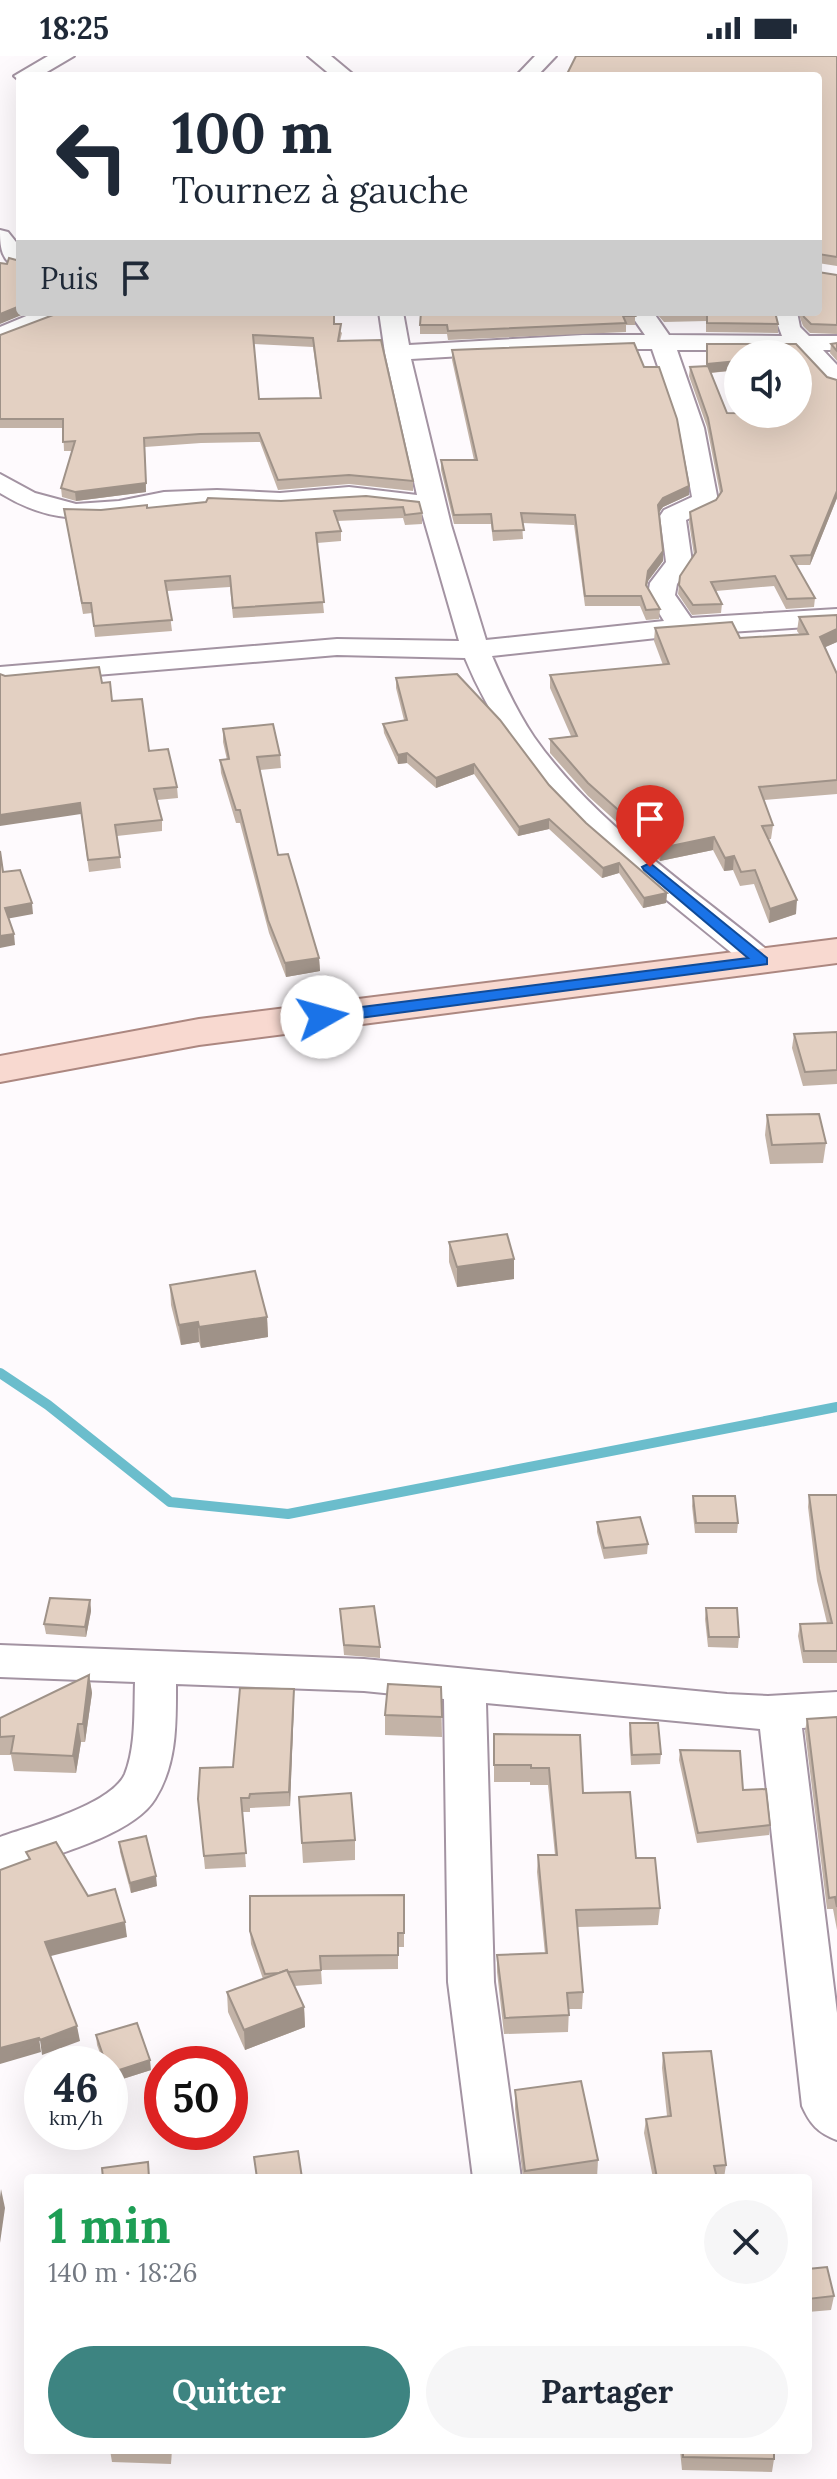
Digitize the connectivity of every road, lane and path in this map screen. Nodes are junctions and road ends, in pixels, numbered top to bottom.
1 (64, 56) edge
2 (318, 56) edge
3 (546, 56) edge
4 (32, 72) edge
5 (340, 72) edge
6 (530, 72) edge
7 (0, 237) edge
8 (16, 256) edge
9 (47, 316) edge
10 (392, 316) edge
11 (644, 316) edge
12 (785, 316) edge
13 (0, 336) edge
14 (662, 340) junction
15 (800, 340) edge
16 (724, 342) edge
17 (837, 343) edge
18 (812, 345) edge
19 (397, 353) junction
20 (812, 353) edge
21 (837, 379) edge
22 (0, 482) edge
23 (433, 503) junction
24 (837, 617) edge
25 (684, 627) junction
26 (474, 650) junction
27 (0, 675) edge
28 (837, 951) edge
29 (761, 961) junction
30 (0, 1069) edge
31 (0, 1661) edge
32 (156, 1667) junction
33 (465, 1683) junction
34 (837, 1709) edge
35 (779, 1712) junction
36 (0, 1855) edge
37 (837, 2119) edge
38 (496, 2174) edge

1 - 4 street
2 - 5 street
3 - 6 street
7 - 8 street
9 - 13 street
10 - 19 street
11 - 14 street
12 - 15 street
14 - 16 street
14 - 19 street
14 - 25 street
17 - 18 street
19 - 23 street
20 - 21 street
22 - 23 street
23 - 26 street
24 - 25 street
25 - 26 street
26 - 27 street
26 - 29 street
28 - 29 main road
29 - 30 main road
31 - 32 street
32 - 33 street
32 - 36 street
33 - 35 street
33 - 38 street
34 - 35 street
35 - 37 street

